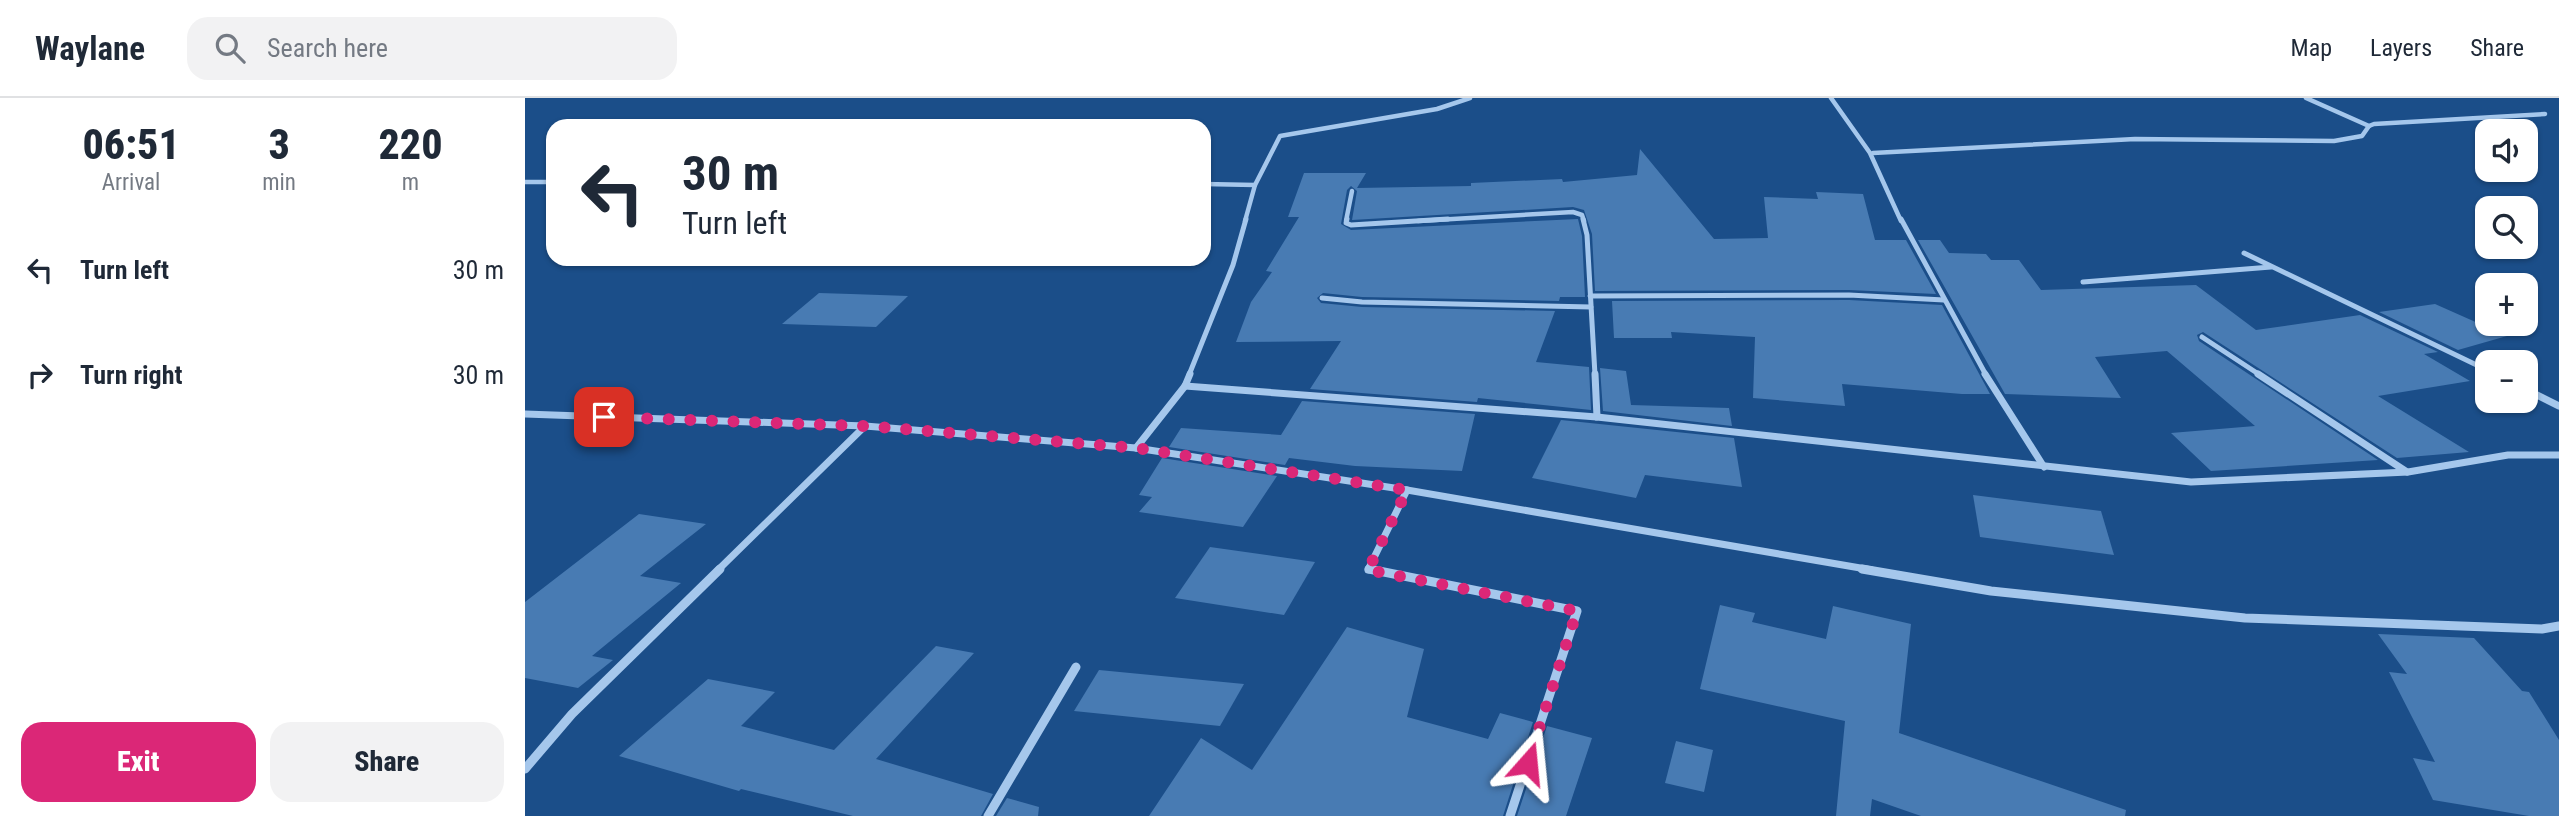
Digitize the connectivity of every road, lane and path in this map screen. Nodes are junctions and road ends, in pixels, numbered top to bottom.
1 (1470, 98) edge
2 (1831, 98) edge
3 (2306, 98) edge
4 (2545, 114) dead end
5 (2369, 126) junction
6 (1873, 153) junction
7 (525, 182) edge
8 (546, 182) edge
9 (1211, 184) edge
10 (1255, 185) junction
11 (1352, 191) dead end
12 (2244, 253) dead end
13 (2272, 267) junction
14 (2083, 282) dead end
15 (1590, 296) junction
16 (1322, 298) dead end
17 (1944, 300) junction
18 (1591, 307) junction
19 (2202, 337) dead end
20 (2475, 364) edge
21 (1185, 386) junction
22 (2538, 396) edge
23 (2559, 406) edge
24 (525, 414) edge
25 (1597, 416) junction
26 (865, 426) junction
27 (1136, 448) junction
28 (2559, 455) edge
29 (2045, 467) junction
30 (2408, 472) junction
31 (1407, 490) junction
32 (2559, 626) edge
33 (1076, 667) dead end
34 (525, 769) edge
35 (988, 816) edge
36 (1510, 816) edge

1 - 10 street
2 - 6 street
3 - 5 street
4 - 5 street
5 - 6 street
6 - 17 street
7 - 8 street
9 - 10 street
10 - 21 street
11 - 15 street
12 - 13 street
13 - 14 street
13 - 20 street
15 - 17 street
15 - 18 street
16 - 18 street
17 - 29 street
18 - 25 street
19 - 30 street
21 - 25 street
21 - 27 street
22 - 23 street
24 - 26 street
25 - 29 street
26 - 27 street
26 - 34 street
27 - 31 street
28 - 30 street
29 - 30 street
31 - 32 street
31 - 36 street
33 - 35 street

